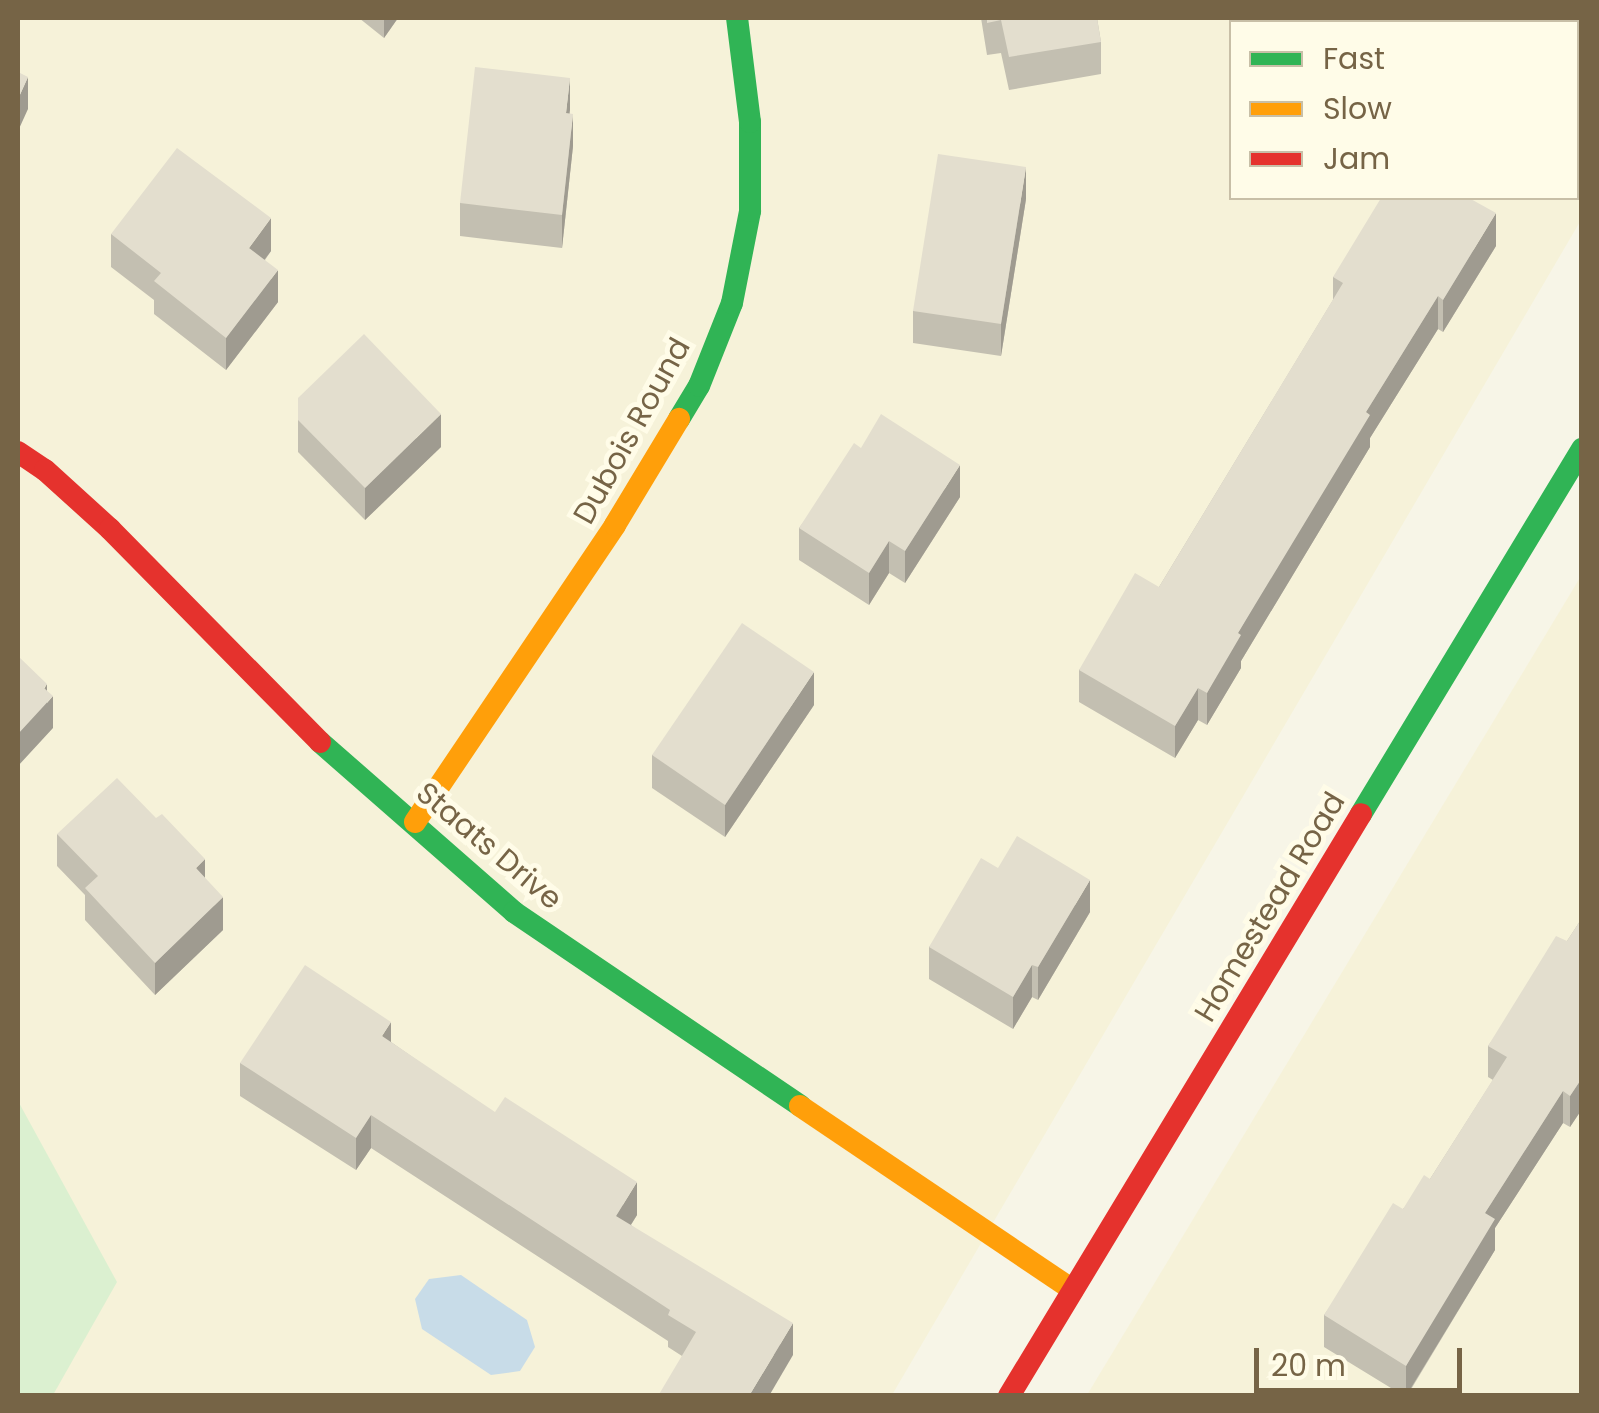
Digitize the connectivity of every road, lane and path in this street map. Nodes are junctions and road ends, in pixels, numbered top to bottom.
1 (736, 18) edge
2 (1582, 449) edge
3 (18, 452) edge
4 (414, 822) junction
5 (1073, 1290) junction
6 (1009, 1396) edge

1 - 4 street, Dubois Round
2 - 5 street, Homestead Road
3 - 4 street, Staats Drive
4 - 5 street, Staats Drive
5 - 6 street, Homestead Road

